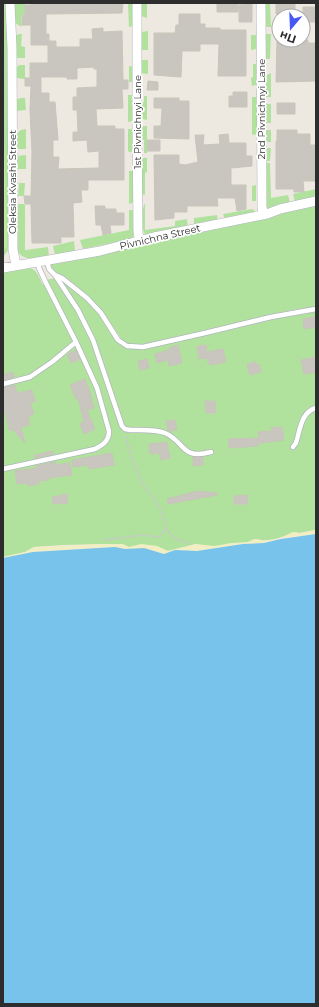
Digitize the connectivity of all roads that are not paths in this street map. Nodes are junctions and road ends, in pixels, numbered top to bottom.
1 (10, 3) edge
2 (137, 3) edge
3 (261, 3) edge
4 (316, 202) edge
5 (263, 215) junction
6 (140, 240) junction
7 (42, 261) junction
8 (16, 265) junction
9 (3, 268) edge
10 (55, 274) junction
11 (316, 310) edge
12 (76, 342) junction
13 (3, 384) edge
14 (316, 408) edge
15 (293, 446) dead end
16 (211, 452) dead end
17 (3, 469) edge

1 - 8 street, Oleksia Kvashi Street
2 - 6 street, 1st Pivnichnyi Lane
3 - 5 street, 2nd Pivnichnyi Lane
4 - 5 street, Pivnichna Street
5 - 6 street, Pivnichna Street
6 - 7 street, Pivnichna Street
7 - 8 street, Pivnichna Street
7 - 10 lane
7 - 12 lane
8 - 9 street, Pivnichna Street
10 - 11 lane
10 - 16 lane
12 - 13 lane
12 - 17 lane
14 - 15 lane

